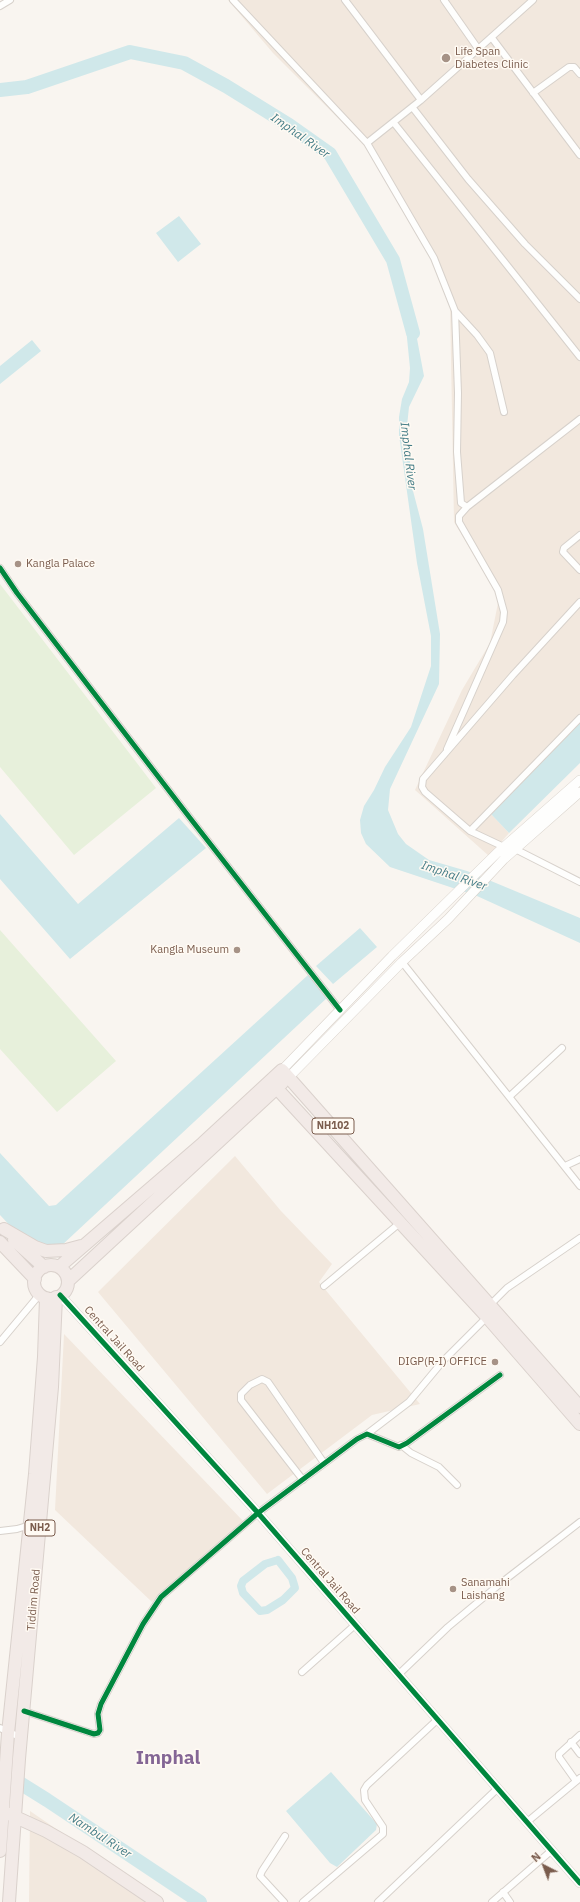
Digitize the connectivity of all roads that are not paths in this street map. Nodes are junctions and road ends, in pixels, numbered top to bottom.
1 (10, 0) edge
2 (233, 0) edge
3 (345, 0) edge
4 (444, 0) edge
5 (533, 0) edge
6 (0, 6) edge
7 (492, 38) junction
8 (479, 50) junction
9 (580, 74) edge
10 (533, 93) junction
11 (421, 100) junction
12 (413, 108) junction
13 (394, 123) junction
14 (367, 143) junction
15 (580, 155) edge
16 (580, 298) edge
17 (455, 311) junction
18 (580, 358) edge
19 (504, 412) dead end
20 (580, 419) edge
21 (467, 507) junction
22 (580, 535) edge
23 (0, 568) edge
24 (580, 570) edge
25 (580, 602) edge
26 (580, 718) edge
27 (443, 756) junction
28 (580, 780) edge
29 (580, 792) edge
30 (470, 830) junction
31 (515, 849) junction
32 (502, 853) junction
33 (580, 882) edge
34 (402, 962) junction
35 (340, 1010) junction
36 (562, 1048) dead end
37 (285, 1073) junction
38 (273, 1085) junction
39 (510, 1096) junction
40 (359, 1157) junction
41 (580, 1159) edge
42 (349, 1166) junction
43 (565, 1166) junction
44 (580, 1186) edge
45 (410, 1215) junction
46 (400, 1223) junction
47 (2, 1227) edge
48 (580, 1238) edge
49 (0, 1242) edge
50 (87, 1243) junction
51 (44, 1267) junction
52 (59, 1267) junction
53 (34, 1279) junction
54 (68, 1281) junction
55 (324, 1286) dead end
56 (51, 1296) junction
57 (489, 1304) junction
58 (487, 1317) junction
59 (0, 1342) edge
60 (500, 1375) dead end
61 (580, 1407) edge
62 (580, 1424) edge
63 (367, 1434) junction
64 (401, 1446) junction
65 (324, 1463) junction
66 (303, 1480) junction
67 (457, 1485) dead end
68 (258, 1513) junction
69 (580, 1522) edge
70 (35, 1525) junction
71 (0, 1531) edge
72 (355, 1625) junction
73 (302, 1672) dead end
74 (398, 1675) junction
75 (24, 1711) junction
76 (437, 1720) junction
77 (4, 1731) edge
78 (580, 1735) edge
79 (22, 1738) junction
80 (571, 1742) junction
81 (580, 1754) edge
82 (13, 1757) junction
83 (578, 1779) edge
84 (497, 1789) junction
85 (16, 1814) junction
86 (1, 1817) edge
87 (527, 1822) junction
88 (285, 1836) dead end
89 (0, 1851) edge
90 (552, 1851) junction
91 (580, 1883) edge
92 (504, 1892) junction
93 (9, 1902) edge
94 (157, 1902) edge
95 (284, 1902) edge
96 (303, 1902) edge
97 (378, 1902) edge
98 (492, 1902) edge
99 (510, 1902) edge

1 - 6 street
2 - 14 street
3 - 11 street
4 - 8 street
5 - 7 street
7 - 8 street
7 - 10 street
8 - 11 street
9 - 10 street
10 - 15 street
11 - 12 street
12 - 13 street
12 - 16 street
13 - 14 street
13 - 18 street
14 - 17 street
17 - 19 street
17 - 21 street
20 - 21 street
21 - 27 street
22 - 24 street
23 - 35 street
25 - 27 street
26 - 30 street
27 - 30 street
28 - 32 street
29 - 31 street
30 - 32 street
31 - 32 street
31 - 33 street
32 - 34 street
32 - 35 street
34 - 37 street
34 - 39 street
35 - 37 street
36 - 39 street
37 - 38 highway
37 - 40 highway, NH102
38 - 42 highway, NH102
38 - 50 highway
38 - 54 highway
39 - 43 street
40 - 42 highway
40 - 45 highway, NH102
41 - 43 street
42 - 46 highway, NH102
43 - 44 street
45 - 46 street
45 - 57 highway, NH102
46 - 55 street
46 - 58 highway, NH102
47 - 50 highway
47 - 51 highway
48 - 57 street
49 - 53 highway, NH2
50 - 52 highway
51 - 52 highway
51 - 53 highway
52 - 54 highway
53 - 56 highway, NH2
54 - 56 highway, NH2
56 - 59 street
56 - 68 street, Central Jail Road
56 - 70 highway, NH2
57 - 58 street
57 - 61 highway, NH102
58 - 62 highway, NH102
58 - 63 street
60 - 64 street
63 - 64 street
63 - 65 street
64 - 67 street
65 - 66 street
65 - 66 street
66 - 68 street
68 - 72 street, Central Jail Road
68 - 75 street
69 - 74 street
70 - 71 street
70 - 75 highway, Tiddim Road / NH2
70 - 77 highway, NH2
72 - 73 street
72 - 74 street, Central Jail Road
74 - 76 street, Central Jail Road
75 - 79 highway, Tiddim Road / NH2
76 - 84 street, Central Jail Road
76 - 96 street
77 - 79 street
77 - 82 highway, NH2
78 - 80 street
79 - 82 highway, Tiddim Road / NH2
80 - 81 street
80 - 83 street
82 - 85 highway, Tiddim Road / NH2
82 - 86 highway, NH2
83 - 87 street
84 - 87 street, Central Jail Road
84 - 97 street
85 - 86 highway
85 - 93 highway, Tiddim Road / NH2
85 - 94 highway
86 - 89 highway, NH2
87 - 90 street, Central Jail Road
88 - 95 street
90 - 91 street, Central Jail Road
90 - 92 street
92 - 98 street
92 - 99 street

